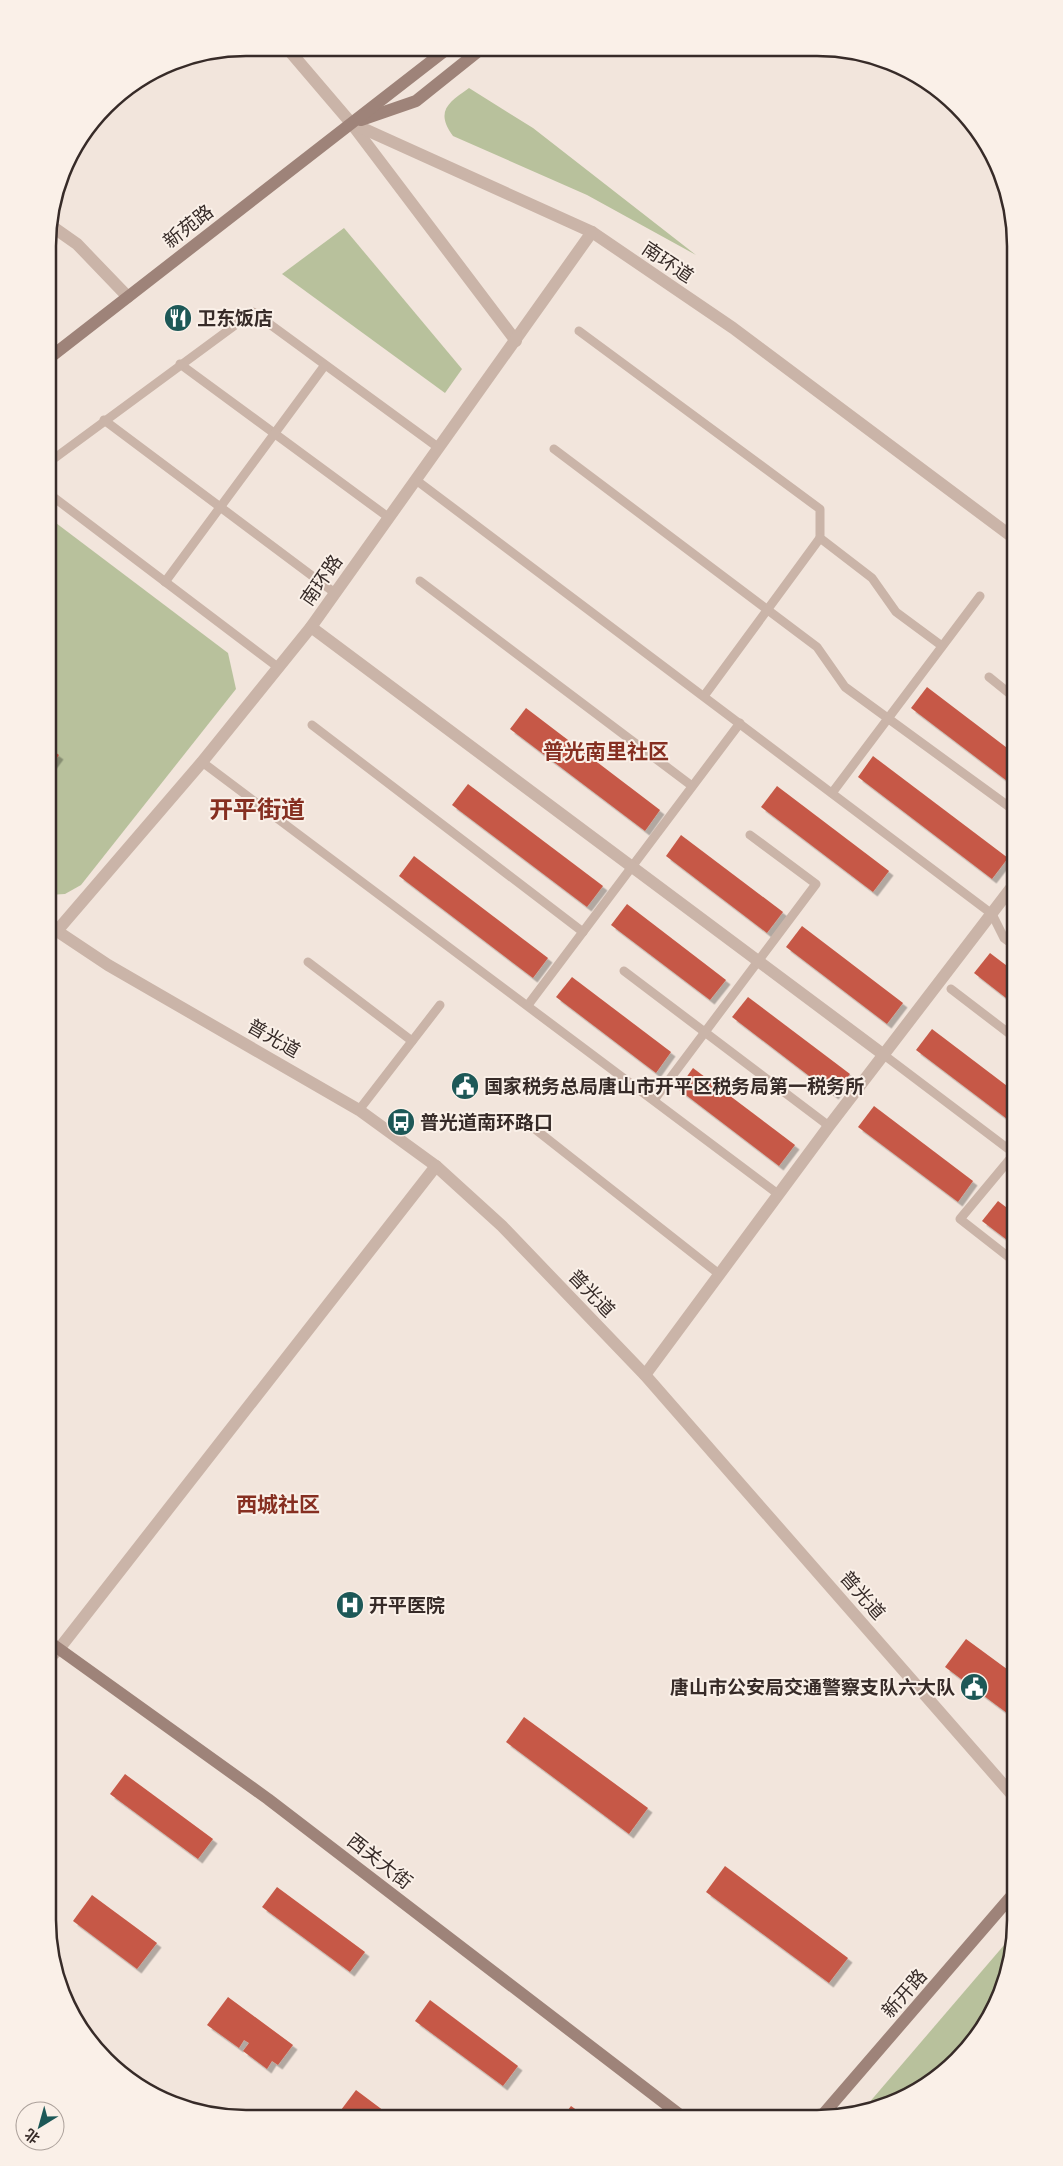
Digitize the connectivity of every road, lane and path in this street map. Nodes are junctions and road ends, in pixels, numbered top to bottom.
1 (294, 56) edge
2 (438, 56) edge
3 (472, 56) edge
4 (351, 123) junction
5 (57, 231) edge
6 (592, 232) junction
7 (128, 297) junction
8 (579, 332) dead end
9 (516, 340) junction
10 (56, 353) edge
11 (180, 364) junction
12 (325, 365) junction
13 (104, 420) junction
14 (274, 434) junction
15 (439, 448) junction
16 (554, 449) dead end
17 (56, 457) edge
18 (416, 480) junction
19 (56, 499) edge
20 (220, 507) junction
21 (388, 517) junction
22 (1007, 533) edge
23 (820, 538) junction
24 (420, 581) dead end
25 (165, 582) junction
26 (335, 593) junction
27 (980, 596) dead end
28 (768, 609) junction
29 (310, 627) junction
30 (942, 646) junction
31 (279, 668) junction
32 (989, 677) dead end
33 (1007, 692) edge
34 (704, 696) junction
35 (888, 718) junction
36 (740, 723) junction
37 (312, 725) dead end
38 (202, 762) junction
39 (692, 786) junction
40 (832, 793) junction
41 (1007, 805) edge
42 (750, 835) dead end
43 (632, 867) junction
44 (1007, 893) edge
45 (992, 914) junction
46 (56, 924) edge
47 (56, 931) edge
48 (583, 932) junction
49 (1007, 940) edge
50 (758, 961) junction
51 (308, 962) dead end
52 (624, 971) dead end
53 (951, 989) dead end
54 (440, 1005) dead end
55 (528, 1005) junction
56 (705, 1032) junction
57 (1007, 1032) edge
58 (412, 1041) junction
59 (884, 1055) junction
60 (654, 1100) junction
61 (359, 1110) junction
62 (526, 1122) dead end
63 (829, 1126) junction
64 (1007, 1148) edge
65 (1007, 1163) edge
66 (436, 1166) junction
67 (778, 1194) junction
68 (1007, 1256) edge
69 (720, 1274) junction
70 (645, 1375) junction
71 (56, 1646) edge
72 (60, 1649) junction
73 (56, 1652) edge
74 (1007, 1789) edge
75 (1007, 1901) edge
76 (828, 2109) edge
77 (674, 2110) edge

1 - 4 street, 南环道
2 - 4 main road, 新苑路
3 - 4 main road, 新苑路
4 - 6 street, 南环道
4 - 7 main road, 新苑路
4 - 9 street
5 - 7 street
6 - 9 street, 南环路
6 - 22 street, 南环道
7 - 10 main road, 新苑路
8 - 23 lane
9 - 15 street, 南环路
11 - 12 lane
11 - 13 lane
11 - 14 lane
12 - 14 lane
12 - 15 lane
13 - 17 lane
13 - 20 lane
14 - 20 lane
14 - 21 lane
15 - 18 street, 南环路
16 - 28 lane
18 - 21 street, 南环路
18 - 34 lane
19 - 25 lane
20 - 25 lane
20 - 26 lane
21 - 26 street, 南环路
23 - 28 lane
23 - 30 lane
24 - 39 lane
25 - 31 lane
26 - 29 street, 南环路
27 - 30 lane
28 - 34 lane
28 - 35 lane
29 - 31 street, 南环路
29 - 43 street
30 - 35 lane
31 - 38 street, 南环路
32 - 33 lane
34 - 36 lane
35 - 40 lane
35 - 41 lane
36 - 39 lane
36 - 40 lane
37 - 48 lane
38 - 46 street, 南环路
38 - 55 lane
39 - 43 lane
40 - 45 lane
42 - 50 lane
43 - 48 lane
43 - 50 street
44 - 45 street
45 - 49 lane
45 - 59 street
47 - 61 street, 普光道
48 - 55 lane
50 - 56 lane
50 - 59 street
51 - 58 lane
52 - 56 lane
53 - 57 lane
54 - 58 lane
55 - 60 lane
56 - 60 lane
56 - 63 lane
58 - 61 lane
59 - 63 street
59 - 64 lane
60 - 67 lane
61 - 66 street, 普光道
62 - 69 lane
63 - 67 street
65 - 68 lane
66 - 70 street, 普光道
66 - 72 street
67 - 69 street
69 - 70 street
70 - 74 street, 普光道
71 - 72 main road, 西关大街
72 - 73 street
72 - 77 main road, 西关大街
75 - 76 main road, 新开路

